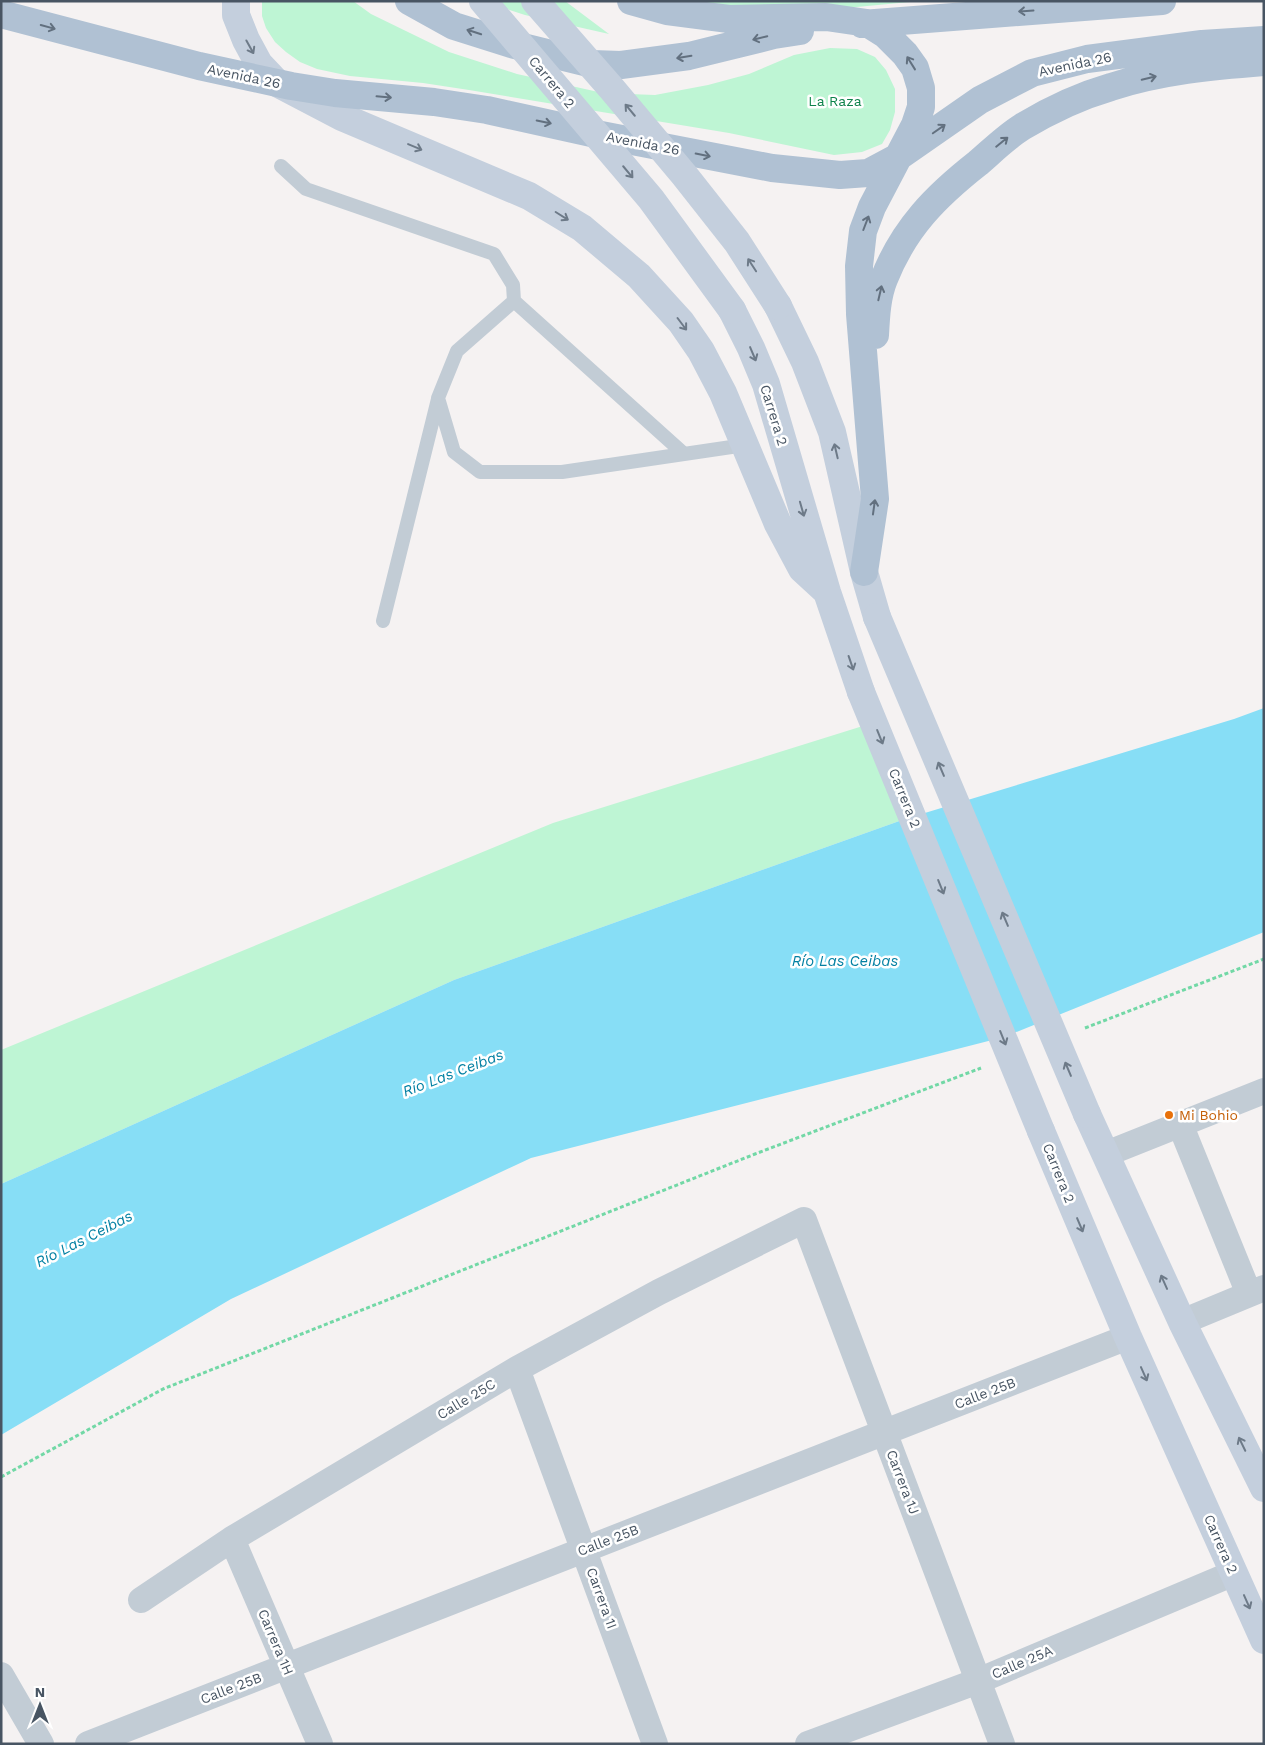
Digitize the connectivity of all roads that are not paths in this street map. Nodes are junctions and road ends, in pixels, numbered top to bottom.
1 (236, 1) edge
2 (409, 1) edge
3 (483, 1) edge
4 (535, 1) edge
5 (631, 1) edge
6 (1162, 1) edge
7 (1, 14) edge
8 (867, 23) junction
9 (1264, 40) edge
10 (1264, 62) edge
11 (277, 83) junction
12 (898, 157) junction
13 (281, 166) dead end
14 (514, 301) junction
15 (438, 398) junction
16 (867, 411) junction
17 (745, 445) junction
18 (684, 453) junction
19 (864, 572) junction
20 (826, 592) junction
21 (383, 621) dead end
22 (1264, 1091) edge
23 (1180, 1124) junction
24 (1106, 1154) junction
25 (804, 1220) joint
26 (1256, 1291) edge
27 (1182, 1322) junction
28 (1128, 1337) junction
29 (517, 1368) junction
30 (884, 1432) junction
31 (1264, 1488) edge
32 (232, 1539) junction
33 (584, 1550) junction
34 (1234, 1573) junction
35 (141, 1600) dead end
36 (1264, 1640) edge
37 (286, 1666) junction
38 (1, 1675) edge
39 (978, 1680) junction
40 (41, 1744) edge
41 (88, 1744) edge
42 (320, 1744) edge
43 (655, 1744) edge
44 (808, 1744) edge
45 (1002, 1744) edge

1 -> 11 main road
8 -> 2 main road
3 -> 20 main road, Carrera 2, bridge
19 -> 4 main road, bridge
5 - 8 main road
6 -> 8 main road
7 -> 11 main road, Avenida 26
12 -> 8 main road
12 -> 9 main road, Avenida 26
16 -> 10 main road
11 -> 12 main road, Avenida 26
11 -> 17 main road
16 -> 12 main road
13 - 14 lane
14 - 15 lane
14 - 18 lane
15 - 18 lane
15 - 21 lane
19 -> 16 main road
17 - 18 lane
17 - 20 main road
24 -> 19 main road, bridge
20 -> 28 main road, Carrera 2, bridge
22 - 23 street
23 - 24 street
23 - 26 street
27 -> 24 main road
25 - 29 street, Calle 25C
25 - 30 street, Carrera 1J
26 - 27 street
31 -> 27 main road
28 - 30 street, Calle 25B
28 -> 34 main road, Carrera 2
29 - 32 street, Calle 25C
29 - 33 street, Carrera 1I
30 - 33 street, Calle 25B
30 - 39 street, Carrera 1J
32 - 35 street, Calle 25C
32 - 37 street, Carrera 1H
33 - 37 street, Calle 25B
33 - 43 street, Carrera 1I
34 -> 36 main road, Carrera 2
34 - 39 street, Calle 25A
37 - 41 street, Calle 25B
37 - 42 street, Carrera 1H
38 - 40 street
39 - 44 street, Calle 25A
39 - 45 street, Carrera 1J

